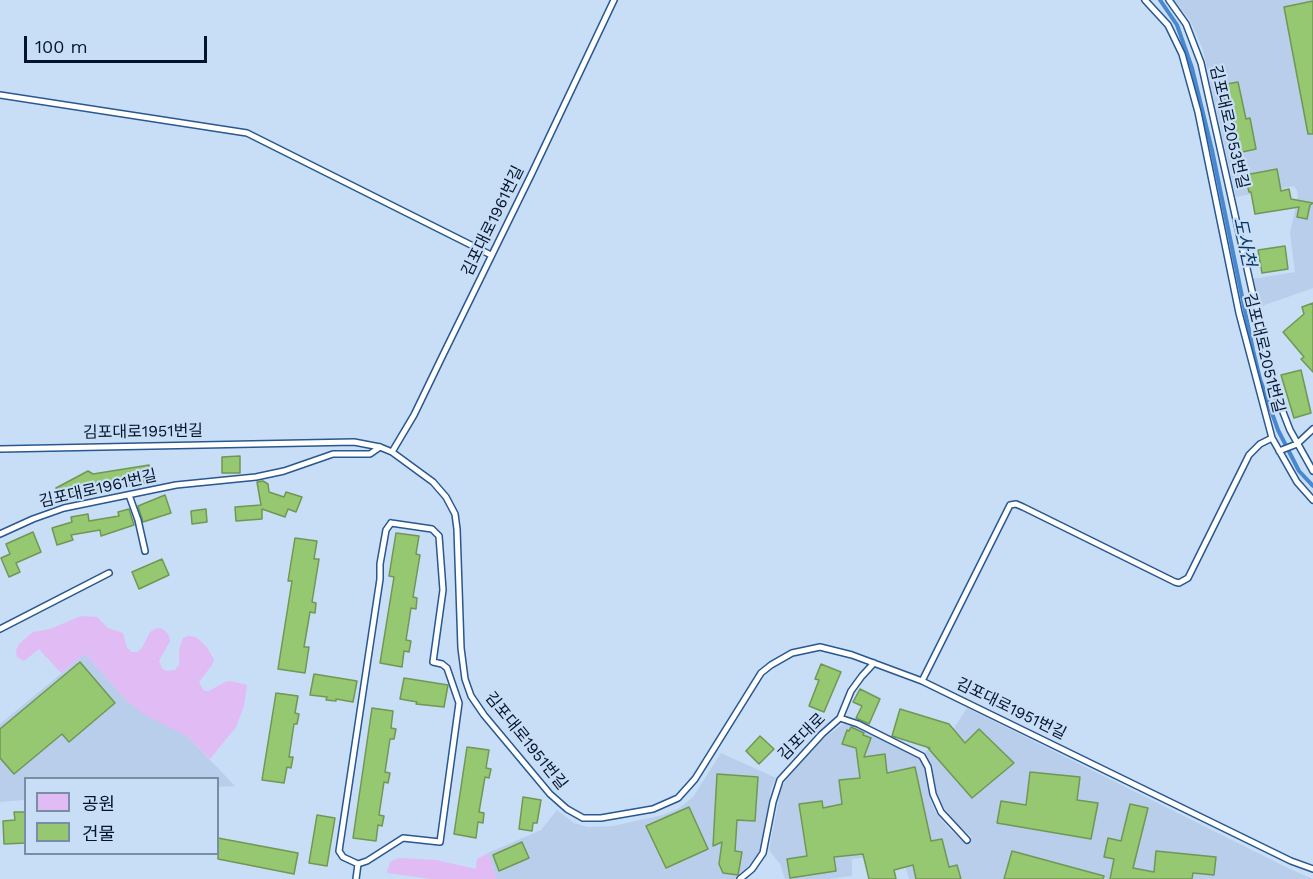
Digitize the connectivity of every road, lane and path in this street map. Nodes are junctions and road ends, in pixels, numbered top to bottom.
1 (614, 0) edge
2 (1145, 0) edge
3 (1169, 0) edge
4 (0, 95) edge
5 (491, 255) junction
6 (1313, 429) edge
7 (1272, 438) junction
8 (1295, 445) junction
9 (380, 447) junction
10 (0, 449) edge
11 (1281, 451) junction
12 (392, 452) junction
13 (1313, 471) edge
14 (129, 495) junction
15 (1313, 500) edge
16 (0, 534) edge
17 (146, 551) dead end
18 (109, 573) dead end
19 (0, 629) edge
20 (874, 663) junction
21 (922, 681) junction
22 (840, 718) junction
23 (967, 840) dead end
24 (358, 864) junction
25 (1313, 869) edge
26 (356, 879) edge
27 (740, 879) edge

1 - 5 lane, 김포대로1961번길
2 - 7 lane, 김포대로2051번길
3 - 8 lane, 김포대로2053번길
4 - 5 lane
5 - 12 lane, 김포대로1961번길
6 - 8 lane
7 - 11 lane, 김포대로2051번길
7 - 21 lane
8 - 11 lane
8 - 13 lane, 김포대로2053번길
9 - 10 lane, 김포대로1951번길
9 - 12 lane, 김포대로1951번길
9 - 14 lane, 김포대로1961번길
11 - 15 lane, 김포대로2051번길
12 - 20 lane, 김포대로1951번길
14 - 16 lane, 김포대로1961번길
14 - 17 lane
18 - 19 lane
20 - 21 lane, 김포대로1951번길
20 - 22 lane
21 - 25 lane, 김포대로1951번길
22 - 23 lane, 김포대로
22 - 27 lane, 김포대로
24 - 24 lane
24 - 26 lane

